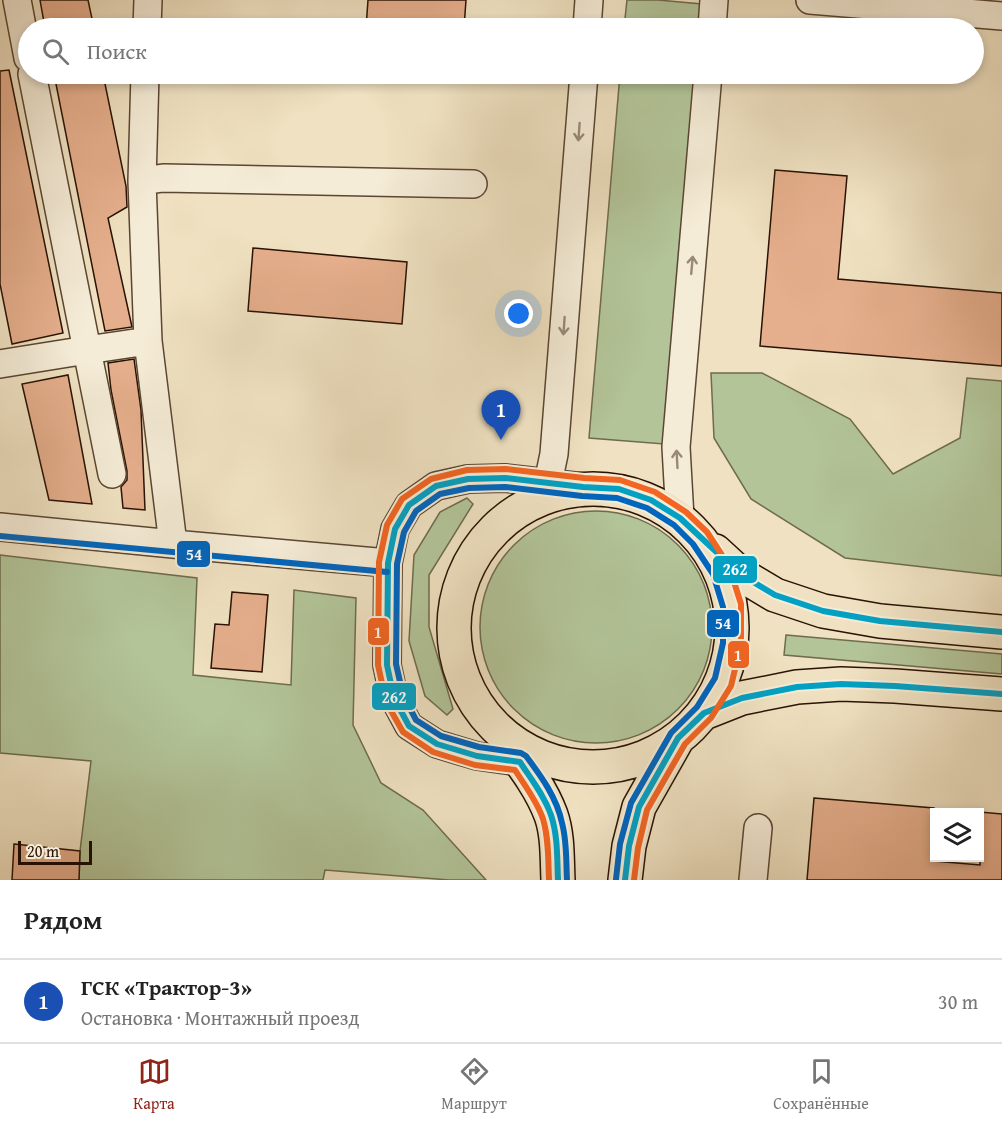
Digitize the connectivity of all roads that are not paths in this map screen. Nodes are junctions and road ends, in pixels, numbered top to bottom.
1 (17, 0) edge
2 (148, 0) edge
3 (589, 0) edge
4 (714, 0) edge
5 (810, 0) edge
6 (1002, 16) edge
7 (20, 18) edge
8 (147, 18) edge
9 (588, 18) edge
10 (713, 18) edge
11 (34, 84) edge
12 (146, 84) edge
13 (583, 84) edge
14 (707, 84) edge
15 (142, 181) junction
16 (473, 184) dead end
17 (148, 341) junction
18 (87, 350) junction
19 (0, 364) edge
20 (112, 474) dead end
21 (545, 490) junction
22 (0, 527) edge
23 (690, 528) junction
24 (173, 544) junction
25 (388, 563) junction
26 (1002, 632) edge
27 (1002, 694) edge
28 (704, 713) junction
29 (500, 733) junction
30 (678, 738) junction
31 (520, 762) junction
32 (559, 763) junction
33 (758, 828) dead end
34 (558, 880) edge
35 (625, 880) edge
36 (753, 880) edge

1 - 7 street
2 - 8 street
3 - 9 street
4 - 10 street
5 - 6 street
11 - 18 street
12 - 15 street
13 -> 21 street
23 -> 14 street
15 - 16 street
15 - 17 street
17 - 18 street
17 - 24 street
18 - 19 street
18 - 20 street
21 - 23 main road
21 - 25 street
21 - 29 main road
22 - 24 street
23 - 26 main road
23 - 28 main road
24 - 25 street
25 - 31 street
27 - 28 main road
28 - 30 main road
29 - 31 main road
29 - 32 main road
30 - 32 main road
30 - 35 main road
31 - 32 street
31 - 34 main road
33 - 36 street

